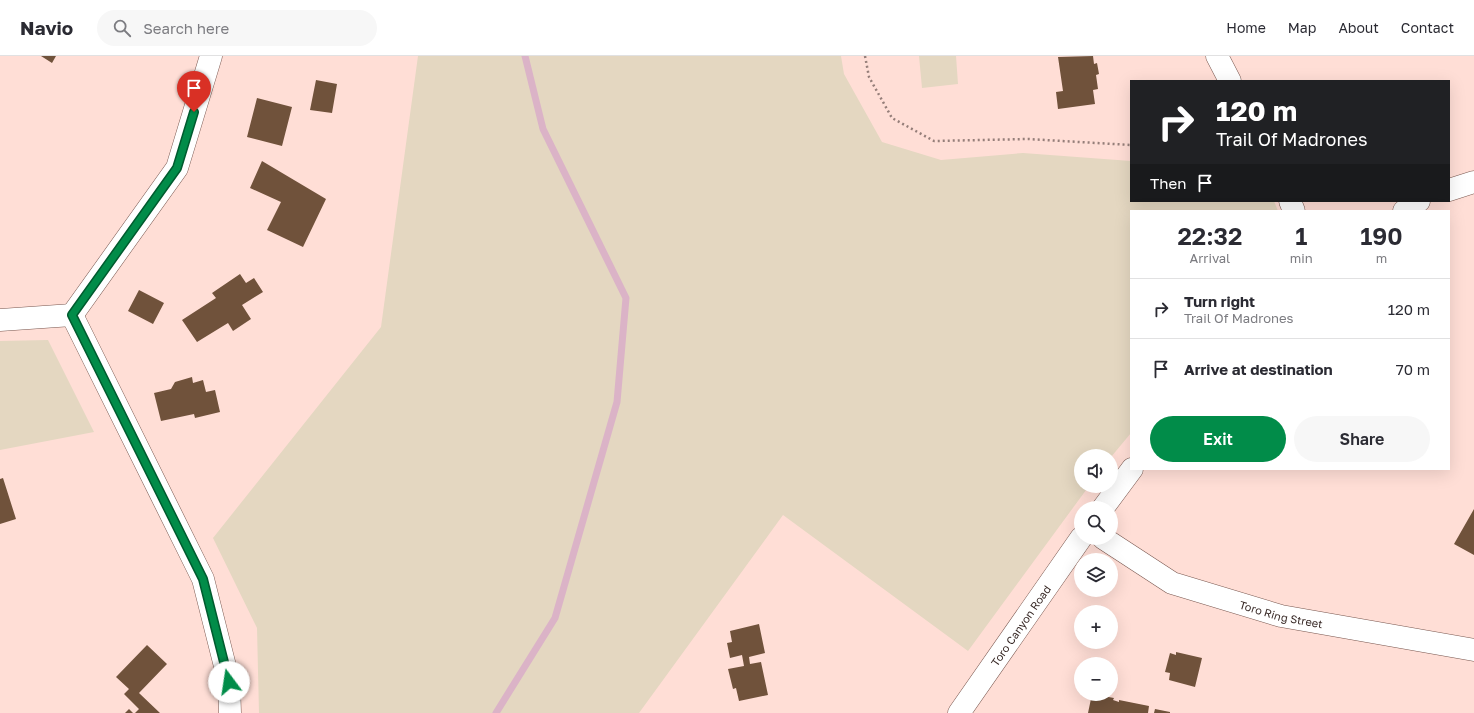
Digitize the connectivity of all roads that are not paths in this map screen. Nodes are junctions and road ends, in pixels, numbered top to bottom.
1 (211, 56) edge
2 (1216, 56) edge
3 (1229, 80) edge
4 (1474, 182) edge
5 (1450, 190) edge
6 (1418, 202) edge
7 (1406, 210) edge
8 (72, 315) junction
9 (0, 320) edge
10 (1131, 470) edge
11 (1108, 501) edge
12 (1076, 545) edge
13 (1114, 545) edge
14 (1474, 650) edge
15 (230, 713) edge
16 (959, 713) edge

1 - 8 street
2 - 3 street
4 - 5 street
6 - 7 street
8 - 9 street
8 - 15 street
10 - 11 street
12 - 16 street, Toro Canyon Road
13 - 14 street, Toro Ring Street

